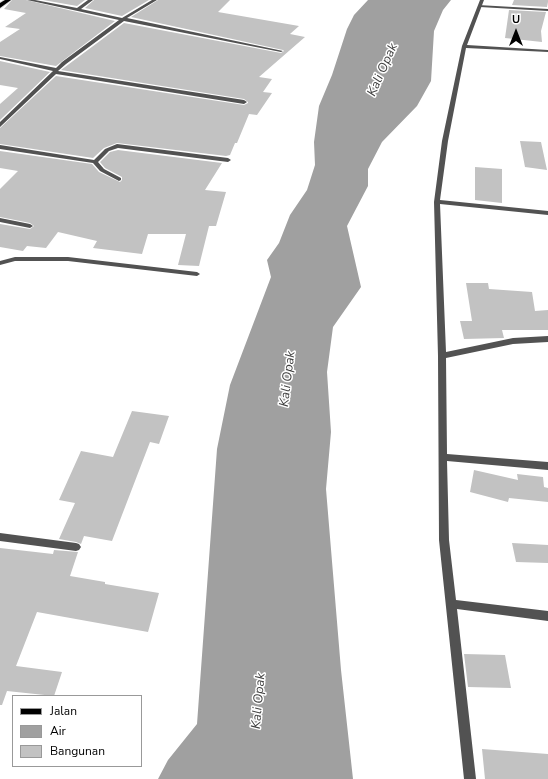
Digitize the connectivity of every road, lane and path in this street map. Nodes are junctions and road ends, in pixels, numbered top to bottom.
1 (8, 0) edge
2 (29, 0) edge
3 (91, 0) edge
4 (155, 0) edge
5 (482, 0) edge
6 (0, 6) edge
7 (480, 6) junction
8 (77, 10) junction
9 (548, 10) edge
10 (123, 19) junction
11 (464, 46) junction
12 (281, 51) dead end
13 (548, 51) edge
14 (0, 58) edge
15 (55, 71) junction
16 (244, 102) dead end
17 (0, 125) edge
18 (0, 146) edge
19 (228, 160) dead end
20 (95, 162) junction
21 (119, 179) dead end
22 (438, 202) junction
23 (548, 213) edge
24 (0, 220) edge
25 (30, 226) dead end
26 (0, 263) edge
27 (197, 274) dead end
28 (548, 339) edge
29 (442, 356) junction
30 (443, 457) junction
31 (548, 466) edge
32 (0, 537) edge
33 (76, 547) dead end
34 (451, 604) junction
35 (548, 616) edge
36 (470, 779) edge

1 - 6 main road
2 - 8 street
3 - 8 street
4 - 10 street
5 - 7 street
7 - 9 street
7 - 11 street
8 - 10 street
10 - 12 street
10 - 15 street
11 - 13 street
11 - 22 street
14 - 15 street
15 - 16 street
15 - 17 street
18 - 20 street
19 - 20 street
20 - 21 street
22 - 23 street
22 - 29 street
24 - 25 street
26 - 27 street
28 - 29 street
29 - 30 street
30 - 31 street
30 - 34 street
32 - 33 street
34 - 35 street
34 - 36 street

